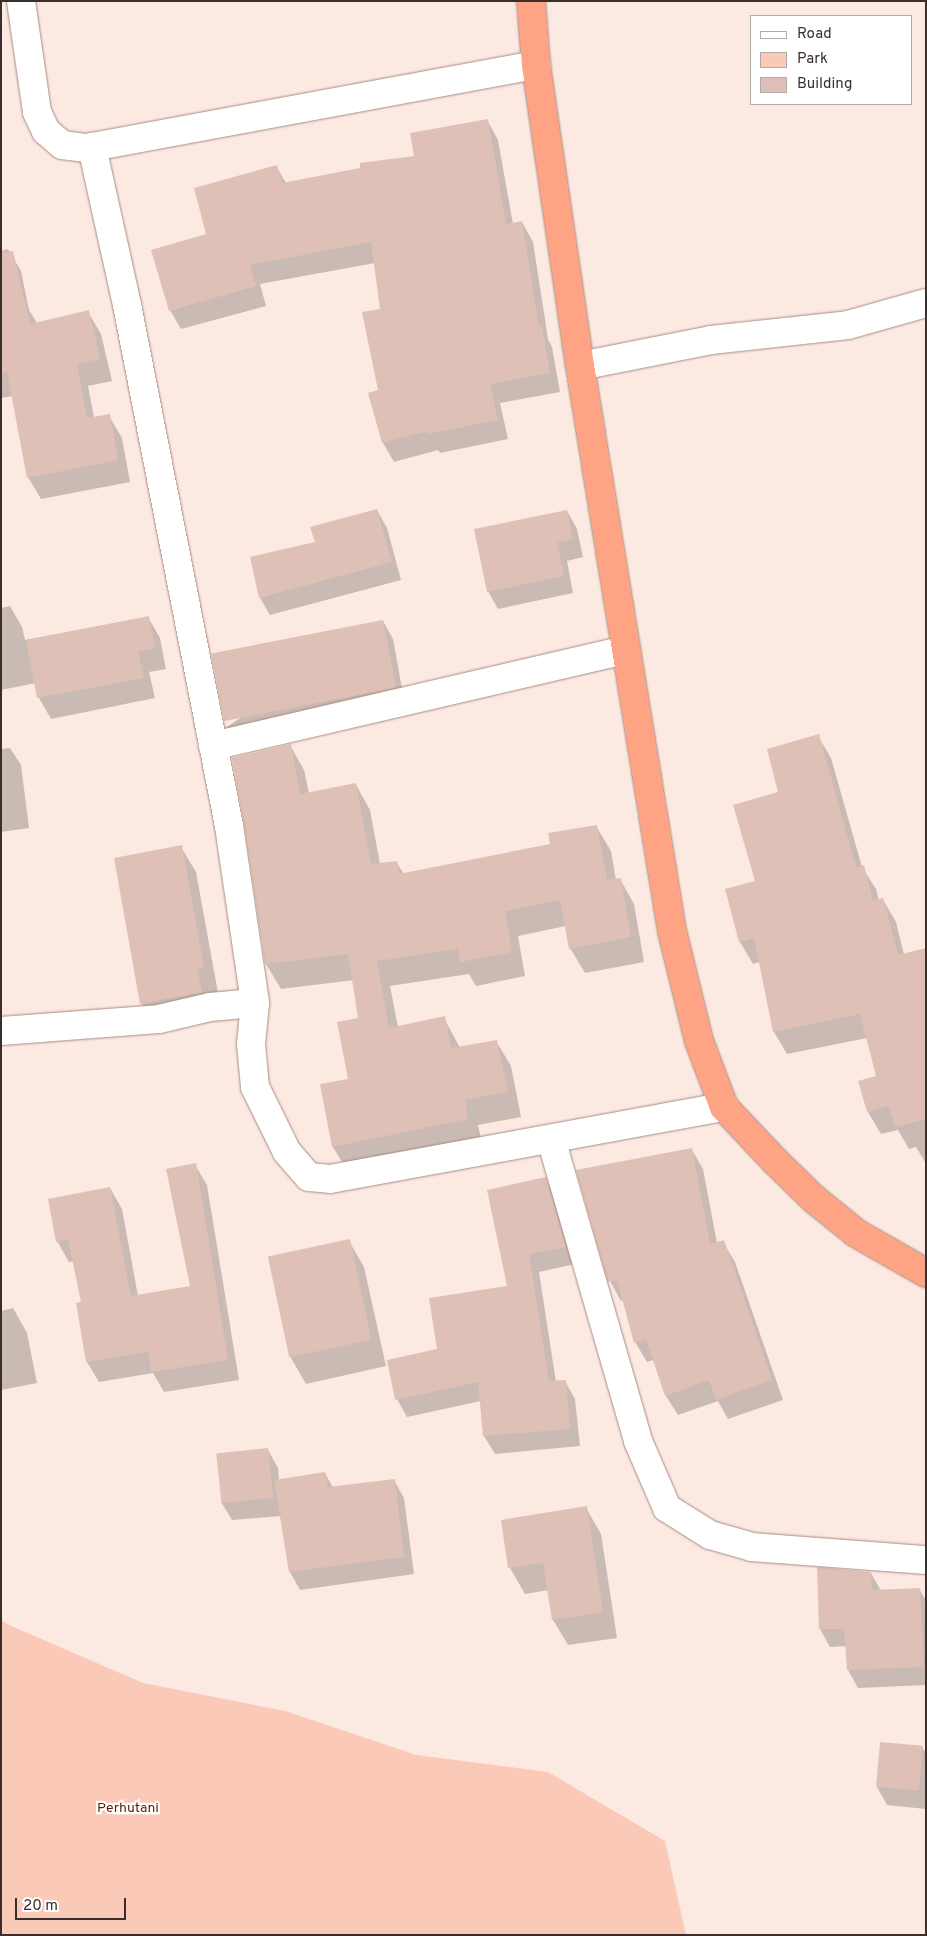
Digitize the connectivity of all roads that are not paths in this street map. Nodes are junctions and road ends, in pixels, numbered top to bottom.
1 (21, 1) edge
2 (531, 1) edge
3 (536, 65) junction
4 (92, 147) junction
5 (926, 304) edge
6 (580, 366) junction
7 (626, 650) junction
8 (213, 746) junction
9 (255, 1003) junction
10 (1, 1031) edge
11 (724, 1108) junction
12 (552, 1139) junction
13 (926, 1273) edge
14 (926, 1560) edge

1 - 4 street
2 - 3 highway
3 - 4 street
3 - 6 highway
4 - 8 street
5 - 6 street
6 - 7 highway
7 - 8 street
7 - 11 highway
8 - 9 street
9 - 10 street
9 - 12 street
11 - 12 street
11 - 13 highway
12 - 14 street

